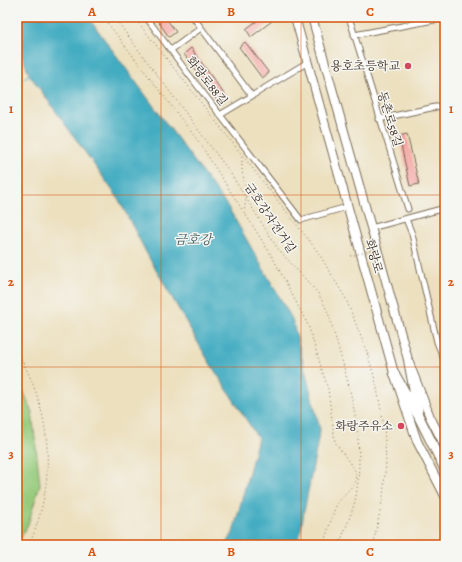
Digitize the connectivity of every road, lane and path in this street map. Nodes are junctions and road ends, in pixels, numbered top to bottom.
1 (103, 17) edge
2 (114, 17) edge
3 (134, 17) edge
4 (146, 17) edge
5 (193, 17) edge
6 (295, 17) edge
7 (312, 17) edge
8 (349, 17) edge
9 (437, 18) edge
10 (445, 18) edge
11 (201, 28) junction
12 (354, 35) junction
13 (170, 50) junction
14 (308, 62) junction
15 (252, 96) junction
16 (445, 105) edge
17 (220, 115) junction
18 (379, 119) junction
19 (242, 156) junction
20 (247, 198) junction
21 (347, 207) junction
22 (445, 208) edge
23 (408, 209) dead end
24 (244, 212) junction
25 (406, 218) junction
26 (371, 228) junction
27 (385, 247) dead end
28 (350, 256) dead end
29 (443, 348) edge
30 (17, 352) edge
31 (445, 362) edge
32 (409, 363) junction
33 (394, 373) junction
34 (419, 418) junction
35 (445, 446) edge
36 (445, 469) edge
37 (445, 496) edge
38 (29, 545) edge
39 (323, 545) edge
40 (339, 545) edge
41 (373, 545) edge

1 - 24 path
2 - 20 path, 금호강자전거길
3 - 19 path
4 - 13 street, 화랑로88길
5 - 11 street
6 - 14 main road, 화랑로
7 - 26 main road, 화랑로
8 - 12 street, 동촌로58길
9 - 10 street
9 - 12 street
11 - 13 street
11 - 15 street
12 - 18 street, 동촌로58길
13 - 17 street, 화랑로88길
14 - 15 street, 화랑로88길
14 - 21 main road, 화랑로
15 - 17 street, 화랑로88길
16 - 18 street
17 - 21 street
18 - 23 street, 동촌로58길
19 - 20 path
19 - 41 path
20 - 24 path
20 - 40 path, 금호강자전거길
21 - 33 main road, 화랑로
22 - 25 street
24 - 39 path
25 - 26 street
25 - 29 street
26 - 32 main road, 화랑로
27 - 28 path, bridge
29 - 31 street
30 - 38 path
32 - 34 highway
32 - 35 main road, 화랑로
33 - 34 highway
33 - 37 main road, 화랑로
34 - 36 highway

